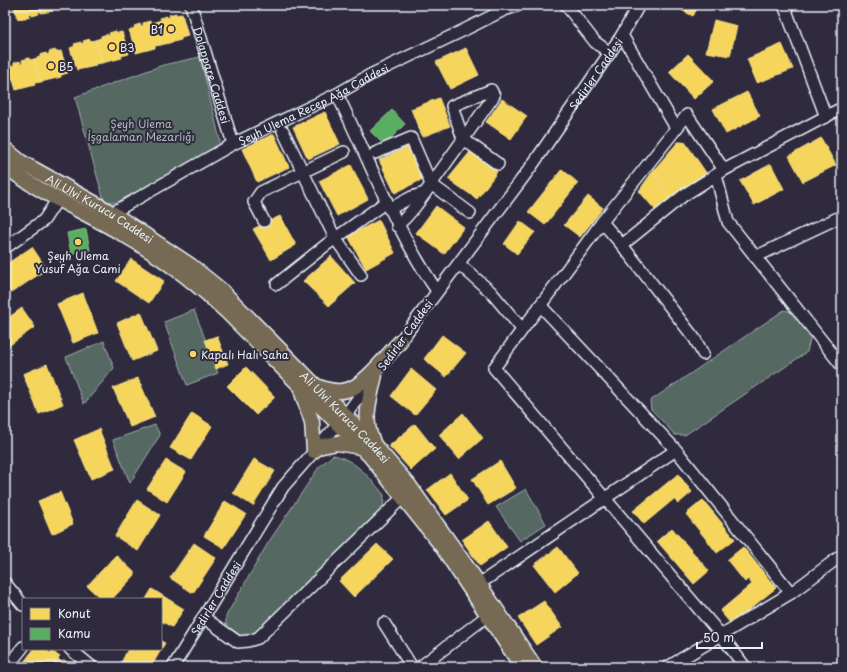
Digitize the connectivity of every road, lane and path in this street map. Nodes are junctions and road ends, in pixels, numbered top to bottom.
1 (191, 5) edge
2 (519, 5) edge
3 (566, 5) edge
4 (639, 5) edge
5 (784, 5) edge
6 (622, 35) junction
7 (610, 53) junction
8 (337, 94) junction
9 (842, 108) edge
10 (826, 117) junction
11 (676, 128) junction
12 (283, 131) dead end
13 (233, 144) junction
14 (5, 150) edge
15 (344, 152) dead end
16 (374, 153) dead end
17 (498, 164) dead end
18 (5, 166) edge
19 (302, 172) junction
20 (720, 173) junction
21 (428, 189) junction
22 (57, 200) junction
23 (387, 206) junction
24 (112, 213) junction
25 (470, 213) dead end
26 (842, 216) edge
27 (264, 221) dead end
28 (602, 222) junction
29 (397, 226) junction
30 (335, 238) junction
31 (622, 245) junction
32 (5, 248) edge
33 (755, 256) junction
34 (459, 264) junction
35 (361, 275) dead end
36 (277, 284) dead end
37 (437, 291) junction
38 (540, 304) junction
39 (522, 329) junction
40 (400, 342) junction
41 (703, 354) dead end
42 (840, 359) edge
43 (375, 376) junction
44 (316, 386) junction
45 (300, 387) junction
46 (341, 421) junction
47 (375, 446) junction
48 (360, 447) junction
49 (316, 449) junction
50 (676, 450) junction
51 (403, 497) junction
52 (604, 497) junction
53 (842, 556) edge
54 (5, 583) edge
55 (479, 584) junction
56 (790, 593) junction
57 (22, 603) edge
58 (487, 616) junction
59 (203, 617) junction
60 (384, 623) dead end
61 (720, 635) junction
62 (22, 648) edge
63 (71, 650) edge
64 (7, 667) edge
65 (92, 667) edge
66 (173, 667) edge
67 (412, 667) edge
68 (420, 667) edge
69 (522, 667) edge
70 (535, 667) edge
71 (668, 667) edge
72 (744, 667) edge

1 - 13 street, Dolappare Caddesi
2 - 8 street, Şeyh Ulema Recep Ağa Caddesi
3 - 7 street
4 - 6 street, Sedirler Caddesi
5 - 10 street
6 - 7 street, Sedirler Caddesi
6 - 11 street
7 - 34 street, Sedirler Caddesi
8 - 13 street, Şeyh Ulema Recep Ağa Caddesi
8 - 23 street
9 - 10 street
10 - 20 street
11 - 20 street
11 - 28 street
12 - 19 street
13 - 24 street, Şeyh Ulema Recep Ağa Caddesi
14 - 24 main road, Ali Ulvi Kurucu Caddesi
15 - 19 street
16 - 21 street
17 - 21 street
18 - 22 main road, Ali Ulvi Kurucu Caddesi
19 - 27 street
19 - 30 street
20 - 31 street
20 - 33 street
21 - 23 street
21 - 25 street
21 - 29 street
22 - 32 street
22 - 45 main road, Ali Ulvi Kurucu Caddesi
23 - 29 street
23 - 30 street
24 - 44 main road, Ali Ulvi Kurucu Caddesi
26 - 33 street
28 - 31 street
28 - 38 street
29 - 37 street
30 - 35 street
30 - 36 street
31 - 41 street
33 - 42 street
34 - 37 street, Sedirler Caddesi
34 - 39 street
37 - 40 street, Sedirler Caddesi
38 - 39 street
38 - 50 street
39 - 52 street
40 - 43 street, Sedirler Caddesi
40 - 44 main road
43 - 46 street, Sedirler Caddesi
43 - 47 main road
44 - 46 main road, Ali Ulvi Kurucu Caddesi
45 - 46 main road, Ali Ulvi Kurucu Caddesi
45 - 49 main road
46 - 47 main road, Ali Ulvi Kurucu Caddesi
46 - 48 main road, Ali Ulvi Kurucu Caddesi
46 - 49 street, Sedirler Caddesi
47 - 55 main road, Ali Ulvi Kurucu Caddesi
48 - 49 main road
48 - 51 main road, Ali Ulvi Kurucu Caddesi
49 - 59 street, Sedirler Caddesi
50 - 52 street
50 - 56 street
51 - 58 main road, Ali Ulvi Kurucu Caddesi
51 - 59 street
52 - 55 street
52 - 61 street
53 - 56 street
54 - 57 street
55 - 70 main road, Ali Ulvi Kurucu Caddesi
56 - 61 street
58 - 68 street
58 - 69 main road, Ali Ulvi Kurucu Caddesi
59 - 66 street, Sedirler Caddesi
60 - 67 street
61 - 71 street
61 - 72 street
62 - 64 street
63 - 65 street

